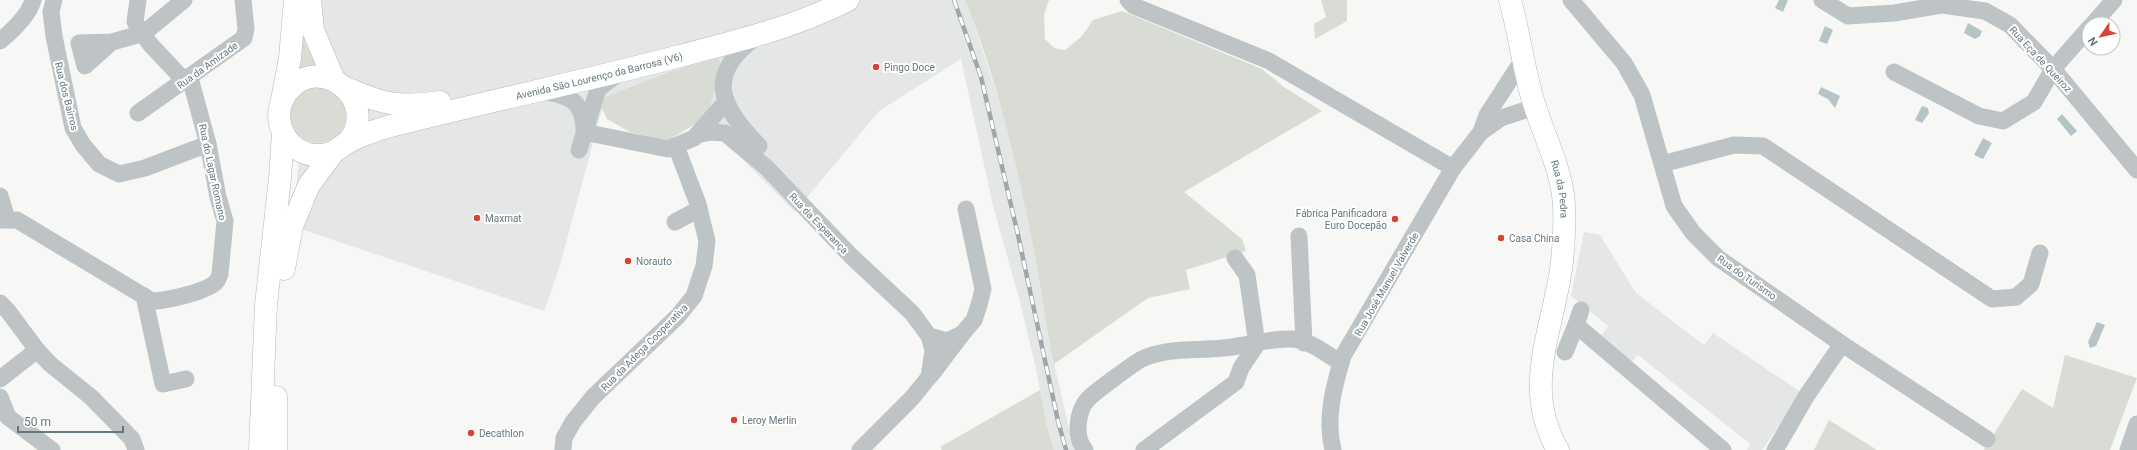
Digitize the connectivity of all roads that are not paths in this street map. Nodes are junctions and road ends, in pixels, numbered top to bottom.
1 (33, 0) edge
2 (54, 0) edge
3 (138, 0) edge
4 (184, 0) edge
5 (243, 0) edge
6 (295, 0) edge
7 (310, 0) edge
8 (815, 0) edge
9 (848, 0) edge
10 (1128, 0) edge
11 (1510, 0) edge
12 (1571, 0) edge
13 (1822, 0) edge
14 (2114, 0) edge
15 (2100, 16) edge
16 (144, 33) junction
17 (761, 34) junction
18 (2, 36) edge
19 (2081, 37) edge
20 (112, 42) dead end
21 (1522, 61) junction
22 (2053, 69) junction
23 (622, 71) junction
24 (1894, 72) dead end
25 (190, 78) junction
26 (340, 84) junction
27 (541, 90) junction
28 (281, 102) junction
29 (725, 103) junction
30 (1535, 107) junction
31 (138, 113) dead end
32 (584, 132) junction
33 (1481, 132) junction
34 (283, 133) junction
35 (697, 135) junction
36 (208, 144) junction
37 (676, 146) junction
38 (759, 146) dead end
39 (341, 147) junction
40 (579, 150) dead end
41 (1662, 164) junction
42 (1454, 168) junction
43 (2137, 170) edge
44 (0, 196) edge
45 (699, 209) junction
46 (966, 209) dead end
47 (3, 220) edge
48 (675, 222) dead end
49 (1299, 236) dead end
50 (2040, 253) dead end
51 (1235, 258) dead end
52 (144, 296) junction
53 (0, 303) edge
54 (963, 333) junction
55 (929, 336) junction
56 (1304, 343) junction
57 (1257, 344) junction
58 (1842, 344) junction
59 (37, 350) junction
60 (1565, 352) dead end
61 (1341, 363) junction
62 (929, 376) junction
63 (0, 379) edge
64 (186, 379) dead end
65 (0, 397) edge
66 (2137, 424) edge
67 (1987, 439) dead end
68 (52, 450) edge
69 (136, 450) edge
70 (260, 450) edge
71 (276, 450) edge
72 (563, 450) edge
73 (860, 450) edge
74 (1085, 450) edge
75 (1144, 450) edge
76 (1333, 450) edge
77 (1558, 450) edge
78 (1723, 450) edge
79 (1775, 450) edge
80 (2128, 450) edge

1 - 18 street
2 - 36 street, Rua dos Bairros
3 - 16 street
4 - 16 street
5 - 25 street, Rua da Amizade
6 - 28 main road
7 - 26 main road
8 - 26 main road, Avenida São Lourenço da Barrosa (V6)
9 - 17 main road, Avenida São Lourenço da Barrosa (V6)
10 - 42 street
11 - 21 main road, Rua da Pedra
12 - 41 street, Rua do Turismo
13 - 22 street, Rua Eça de Queiroz
14 - 15 street
16 - 20 street
16 - 25 street
17 - 23 main road, Avenida São Lourenço da Barrosa (V6)
17 - 29 street
19 - 22 street
21 - 30 main road, Rua da Pedra
21 - 33 street
22 - 24 street
22 - 43 street, Rua Eça de Queiroz
23 - 27 main road, Avenida São Lourenço da Barrosa (V6)
23 - 32 street
25 - 31 street, Rua da Amizade
25 - 36 street, Rua do Lagar Romano
26 - 28 main road
26 - 39 main road
27 - 32 street
27 - 39 main road, Avenida São Lourenço da Barrosa (V6)
28 - 34 main road
29 - 35 street
29 - 38 street
30 - 33 street
30 - 77 main road, Rua da Pedra
32 - 37 street
32 - 40 street
33 - 42 street, Rua José Manuel Valverde
34 - 39 main road
34 - 70 main road
35 - 37 street
35 - 55 street, Rua da Esperança
36 - 52 street, Rua do Lagar Romano
37 - 45 street, Rua da Adega Cooperativa
39 - 71 main road
41 - 50 street
41 - 58 street, Rua do Turismo
42 - 61 street, Rua José Manuel Valverde
44 - 47 street
45 - 48 street
45 - 72 street, Rua da Adega Cooperativa
46 - 54 street
47 - 52 street, Rua do Lagar Romano
49 - 56 street
51 - 57 street
52 - 64 street
53 - 59 street
54 - 55 street
54 - 62 street
55 - 62 street, Rua da Esperança
56 - 57 street
56 - 61 street
57 - 74 street
57 - 75 street
58 - 67 street, Rua do Turismo
58 - 79 street
59 - 63 street
59 - 69 street
60 - 78 street
61 - 76 street, Rua José Manuel Valverde
62 - 73 street, Rua da Esperança
65 - 68 street
66 - 80 street

